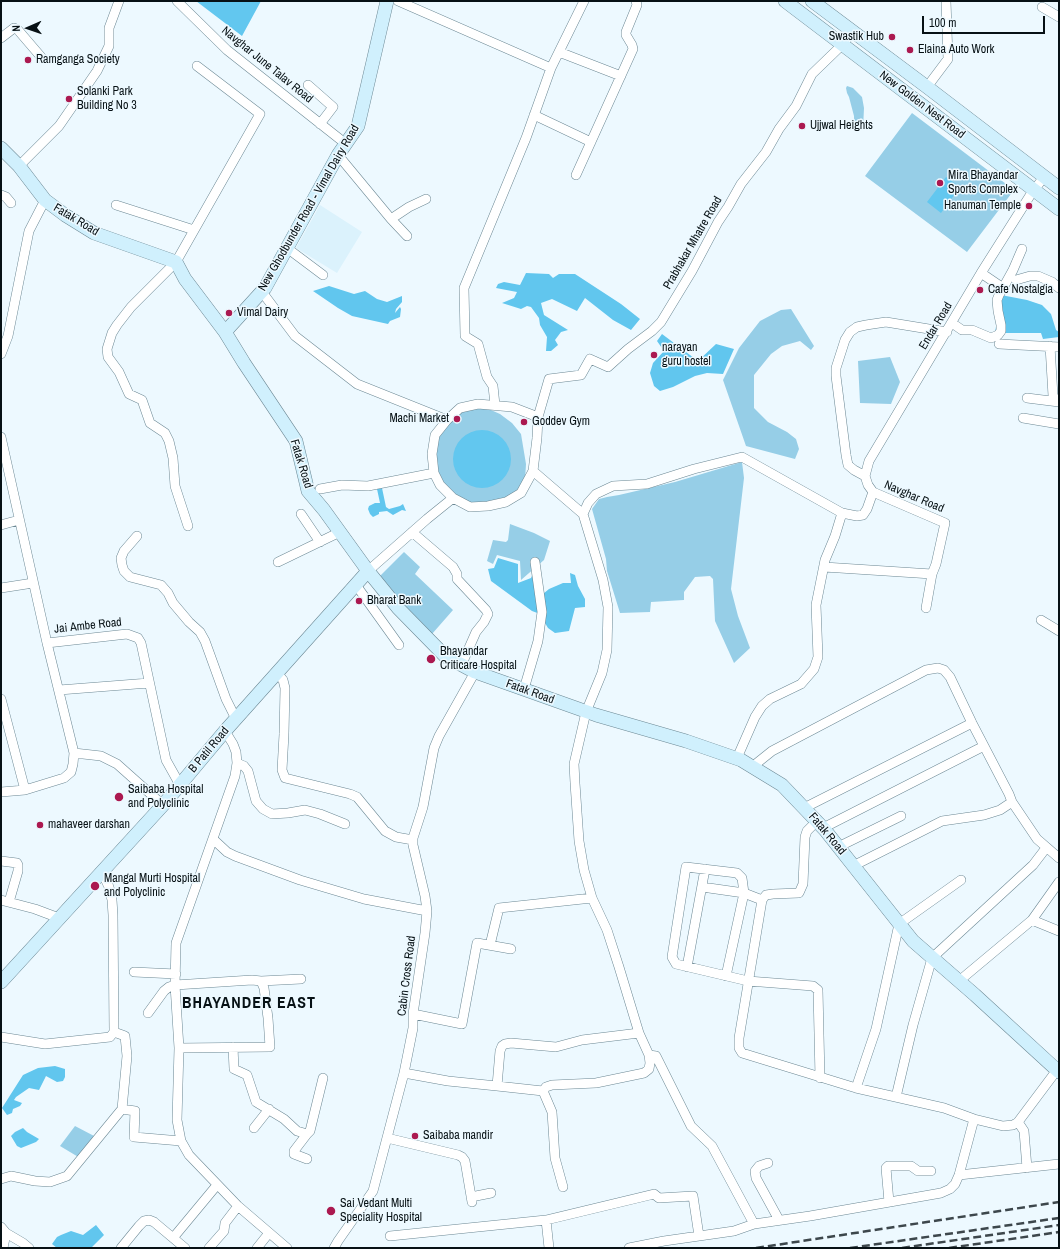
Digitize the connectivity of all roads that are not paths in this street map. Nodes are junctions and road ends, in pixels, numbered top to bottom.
1 (119, 1) edge
2 (177, 1) edge
3 (387, 1) edge
4 (398, 1) edge
5 (584, 1) edge
6 (636, 1) edge
7 (785, 1) edge
8 (812, 1) edge
9 (946, 1) edge
10 (1042, 7) dead end
11 (1059, 17) edge
12 (852, 32) junction
13 (1, 38) edge
14 (842, 45) junction
15 (559, 52) junction
16 (42, 58) dead end
17 (197, 66) dead end
18 (551, 68) junction
19 (621, 76) junction
20 (308, 85) dead end
21 (927, 87) junction
22 (534, 115) junction
23 (320, 124) junction
24 (591, 142) junction
25 (1, 148) edge
26 (342, 149) junction
27 (19, 166) junction
28 (576, 176) dead end
29 (1044, 177) junction
30 (1058, 185) edge
31 (1034, 190) junction
32 (1, 195) edge
33 (426, 199) dead end
34 (1046, 199) junction
35 (45, 200) junction
36 (11, 203) dead end
37 (116, 206) dead end
38 (1059, 209) edge
39 (391, 219) junction
40 (194, 230) junction
41 (407, 236) dead end
42 (286, 248) junction
43 (1022, 249) dead end
44 (176, 262) junction
45 (981, 273) junction
46 (323, 275) dead end
47 (1016, 280) dead end
48 (1003, 288) junction
49 (1059, 288) edge
50 (262, 292) junction
51 (952, 324) junction
52 (225, 332) junction
53 (947, 332) junction
54 (4, 336) edge
55 (999, 344) dead end
56 (1055, 346) edge
57 (1, 354) edge
58 (1027, 398) dead end
59 (1059, 402) edge
60 (495, 405) junction
61 (538, 417) junction
62 (1023, 418) dead end
63 (447, 420) junction
64 (1059, 424) edge
65 (1, 441) edge
66 (534, 471) junction
67 (434, 473) junction
68 (865, 476) junction
69 (320, 489) dead end
70 (873, 492) junction
71 (453, 498) junction
72 (842, 513) junction
73 (300, 514) dead end
74 (583, 514) junction
75 (19, 520) junction
76 (1, 525) edge
77 (188, 526) dead end
78 (340, 532) junction
79 (412, 532) junction
80 (137, 536) dead end
81 (320, 542) junction
82 (278, 562) dead end
83 (535, 562) dead end
84 (824, 567) junction
85 (368, 571) junction
86 (932, 574) junction
87 (33, 582) junction
88 (356, 585) junction
89 (1, 588) edge
90 (926, 608) dead end
91 (1042, 620) dead end
92 (1059, 631) edge
93 (47, 642) junction
94 (400, 645) dead end
95 (461, 666) junction
96 (475, 672) junction
97 (277, 673) junction
98 (149, 683) junction
99 (524, 689) junction
100 (58, 690) junction
101 (1, 699) edge
102 (586, 712) junction
103 (236, 719) junction
104 (972, 723) junction
105 (225, 731) junction
106 (984, 746) junction
107 (74, 753) junction
108 (737, 758) junction
109 (237, 763) junction
110 (752, 767) junction
111 (180, 785) junction
112 (25, 790) junction
113 (1, 792) edge
114 (1012, 802) junction
115 (163, 805) junction
116 (804, 808) junction
117 (901, 816) dead end
118 (344, 824) dead end
119 (820, 825) junction
120 (213, 839) junction
121 (413, 840) junction
122 (838, 847) junction
123 (1046, 848) junction
124 (1059, 858) edge
125 (1, 861) edge
126 (853, 866) junction
127 (705, 869) junction
128 (102, 872) junction
129 (961, 880) dead end
130 (1059, 882) edge
131 (702, 886) junction
132 (744, 893) junction
133 (592, 898) junction
134 (762, 900) junction
135 (5, 901) edge
136 (426, 911) junction
137 (59, 918) junction
138 (1032, 920) junction
139 (899, 924) junction
140 (1059, 930) edge
141 (490, 945) junction
142 (511, 949) dead end
143 (932, 958) junction
144 (687, 967) junction
145 (134, 972) dead end
146 (176, 974) junction
147 (726, 976) junction
148 (301, 979) dead end
149 (261, 981) junction
150 (748, 981) junction
151 (959, 981) junction
152 (1, 982) edge
153 (175, 985) junction
154 (148, 1013) dead end
155 (413, 1014) junction
156 (114, 1032) junction
157 (639, 1034) junction
158 (1, 1036) edge
159 (233, 1047) junction
160 (179, 1048) junction
161 (649, 1055) junction
162 (1058, 1071) edge
163 (404, 1073) junction
164 (323, 1078) dead end
165 (820, 1078) junction
166 (497, 1086) junction
167 (856, 1088) junction
168 (543, 1091) junction
169 (896, 1098) junction
170 (122, 1109) junction
171 (270, 1109) junction
172 (974, 1119) junction
173 (1018, 1122) junction
174 (254, 1128) dead end
175 (307, 1134) junction
176 (387, 1138) junction
177 (181, 1141) junction
178 (308, 1159) dead end
179 (768, 1163) dead end
180 (1059, 1164) edge
181 (1027, 1168) junction
182 (932, 1171) dead end
183 (959, 1175) junction
184 (1, 1179) edge
185 (217, 1185) junction
186 (563, 1187) dead end
187 (490, 1193) dead end
188 (889, 1202) junction
189 (238, 1206) junction
190 (546, 1220) junction
191 (779, 1220) junction
192 (754, 1224) junction
193 (4, 1230) edge
194 (269, 1232) junction
195 (390, 1236) dead end
196 (699, 1236) junction
197 (173, 1238) junction
198 (3, 1248) edge
199 (29, 1248) edge
200 (121, 1248) edge
201 (185, 1248) edge
202 (209, 1248) edge
203 (257, 1248) edge
204 (287, 1248) edge
205 (334, 1248) edge
206 (549, 1248) edge
207 (629, 1248) edge

1 - 27 street
2 - 23 street, Navghar June Talav Road
3 - 26 main road, New Ghodbunder Road - Vimal Dairy Road
4 - 18 street
5 - 15 street
6 - 19 street
7 - 14 main road, New Golden Nest Road
8 - 12 main road, New Golden Nest Road
9 - 21 street
10 - 11 street
12 - 14 street, Prabhakar Mhatre Road
12 - 21 main road, New Golden Nest Road
13 - 16 street
14 - 31 main road, New Golden Nest Road
14 - 61 street, Prabhakar Mhatre Road
15 - 18 street
15 - 19 street
17 - 40 street
18 - 22 street
19 - 24 street
20 - 23 street
21 - 29 main road, New Golden Nest Road
22 - 24 street
22 - 60 street
23 - 26 street, Navghar June Talav Road
24 - 28 street
25 - 27 main road, Fatak Road
26 - 39 street, Navghar June Talav Road
26 - 42 main road, New Ghodbunder Road - Vimal Dairy Road
27 - 35 main road, Fatak Road
29 - 30 main road, New Golden Nest Road
29 - 31 street, Endar Road
30 - 34 main road
31 - 34 main road, New Golden Nest Road
31 - 45 street, Endar Road
32 - 36 street
33 - 39 street
34 - 38 main road, New Golden Nest Road
35 - 44 main road, Fatak Road
35 - 54 street
37 - 40 street
39 - 41 street, Navghar June Talav Road
40 - 44 street
42 - 46 street
42 - 50 main road, New Ghodbunder Road - Vimal Dairy Road
43 - 48 street
44 - 52 main road, Fatak Road
44 - 77 street
45 - 48 street
45 - 51 street, Endar Road
47 - 49 street
48 - 51 street
50 - 52 main road, New Ghodbunder Road - Vimal Dairy Road
50 - 63 street
51 - 53 street, Endar Road
52 - 78 main road, Fatak Road
53 - 68 street, Endar Road
53 - 68 street
54 - 57 street
55 - 56 street
56 - 59 street
58 - 59 street
60 - 61 street
60 - 63 street
61 - 66 street
62 - 64 street
63 - 67 street
65 - 75 street, Jai Ambe Road
66 - 71 street
66 - 74 street
67 - 69 street
67 - 71 street
68 - 70 street
70 - 72 street
70 - 86 street, Navghar Road
71 - 79 street
72 - 74 street
72 - 84 street
73 - 81 street
74 - 102 street
75 - 76 street
75 - 87 street, Jai Ambe Road
78 - 81 street
78 - 85 main road, Fatak Road
79 - 85 street
79 - 95 street
80 - 103 street
81 - 82 street
83 - 99 street
84 - 86 street
84 - 108 street
85 - 88 main road, B Patil Road
85 - 95 main road, Fatak Road
86 - 90 street
87 - 89 street
87 - 93 street, Jai Ambe Road
88 - 94 street
88 - 97 main road, B Patil Road
91 - 92 street
93 - 98 street, Jai Ambe Road
93 - 100 street
95 - 96 main road, Fatak Road
96 - 99 main road, Fatak Road
96 - 121 street, Cabin Cross Road
97 - 103 main road, B Patil Road
97 - 121 street
98 - 100 street
98 - 111 street, Jai Ambe Road
99 - 102 main road, Fatak Road
100 - 107 street
101 - 112 street
102 - 108 main road, Fatak Road
102 - 133 street
103 - 105 main road, B Patil Road
104 - 106 street
104 - 110 street
104 - 116 street
105 - 109 street
105 - 111 main road, B Patil Road
106 - 114 street
106 - 119 street
107 - 112 street
107 - 115 street
108 - 110 main road, Fatak Road
109 - 118 street
109 - 120 street
110 - 116 main road, Fatak Road
111 - 115 main road, B Patil Road
112 - 113 street
114 - 123 street
114 - 126 street
115 - 128 main road, B Patil Road
116 - 119 main road, Fatak Road
117 - 122 street
119 - 122 main road, Fatak Road
119 - 134 street
120 - 136 street
120 - 146 street
121 - 136 street, Cabin Cross Road
122 - 126 main road, Fatak Road
123 - 124 street
123 - 143 street
125 - 135 street
126 - 139 main road, Fatak Road
127 - 131 street
127 - 132 street
127 - 144 street
128 - 137 main road, B Patil Road
128 - 156 street
129 - 139 street
130 - 138 street
131 - 132 street
131 - 144 street
132 - 134 street
132 - 147 street
133 - 141 street
133 - 157 street
134 - 150 street
135 - 137 street
136 - 155 street, Cabin Cross Road
137 - 152 main road, B Patil Road
138 - 140 street
138 - 151 street
139 - 143 main road, Fatak Road
139 - 167 street
141 - 142 street
141 - 155 street
143 - 151 main road, Fatak Road
143 - 169 street
144 - 147 street
145 - 146 street
146 - 153 street
147 - 150 street
148 - 149 street
149 - 153 street
149 - 159 street
150 - 165 street
150 - 165 street
151 - 162 main road, Fatak Road
153 - 154 street
153 - 160 street
155 - 163 street, Cabin Cross Road
156 - 158 street
156 - 170 street
157 - 161 street
157 - 166 street
159 - 160 street
159 - 171 street
160 - 177 street
161 - 168 street
161 - 192 street
162 - 173 street
163 - 166 street
163 - 176 street, Cabin Cross Road
164 - 175 street
165 - 167 street
166 - 168 street
167 - 169 street
168 - 186 street
169 - 172 street
170 - 177 street
170 - 184 street
171 - 174 street
171 - 175 street
172 - 173 street
172 - 183 street
173 - 181 street
175 - 178 street
176 - 187 street
176 - 205 street, Cabin Cross Road
177 - 185 street
179 - 191 street
180 - 181 street
181 - 183 street
182 - 188 street
183 - 188 street
185 - 189 street
185 - 197 street
188 - 191 street
189 - 194 street
189 - 202 street
190 - 195 street
190 - 196 street
190 - 206 street
191 - 192 street
192 - 196 street
193 - 198 street
193 - 199 street
194 - 203 street
194 - 204 street
196 - 207 street
197 - 200 street
197 - 201 street

